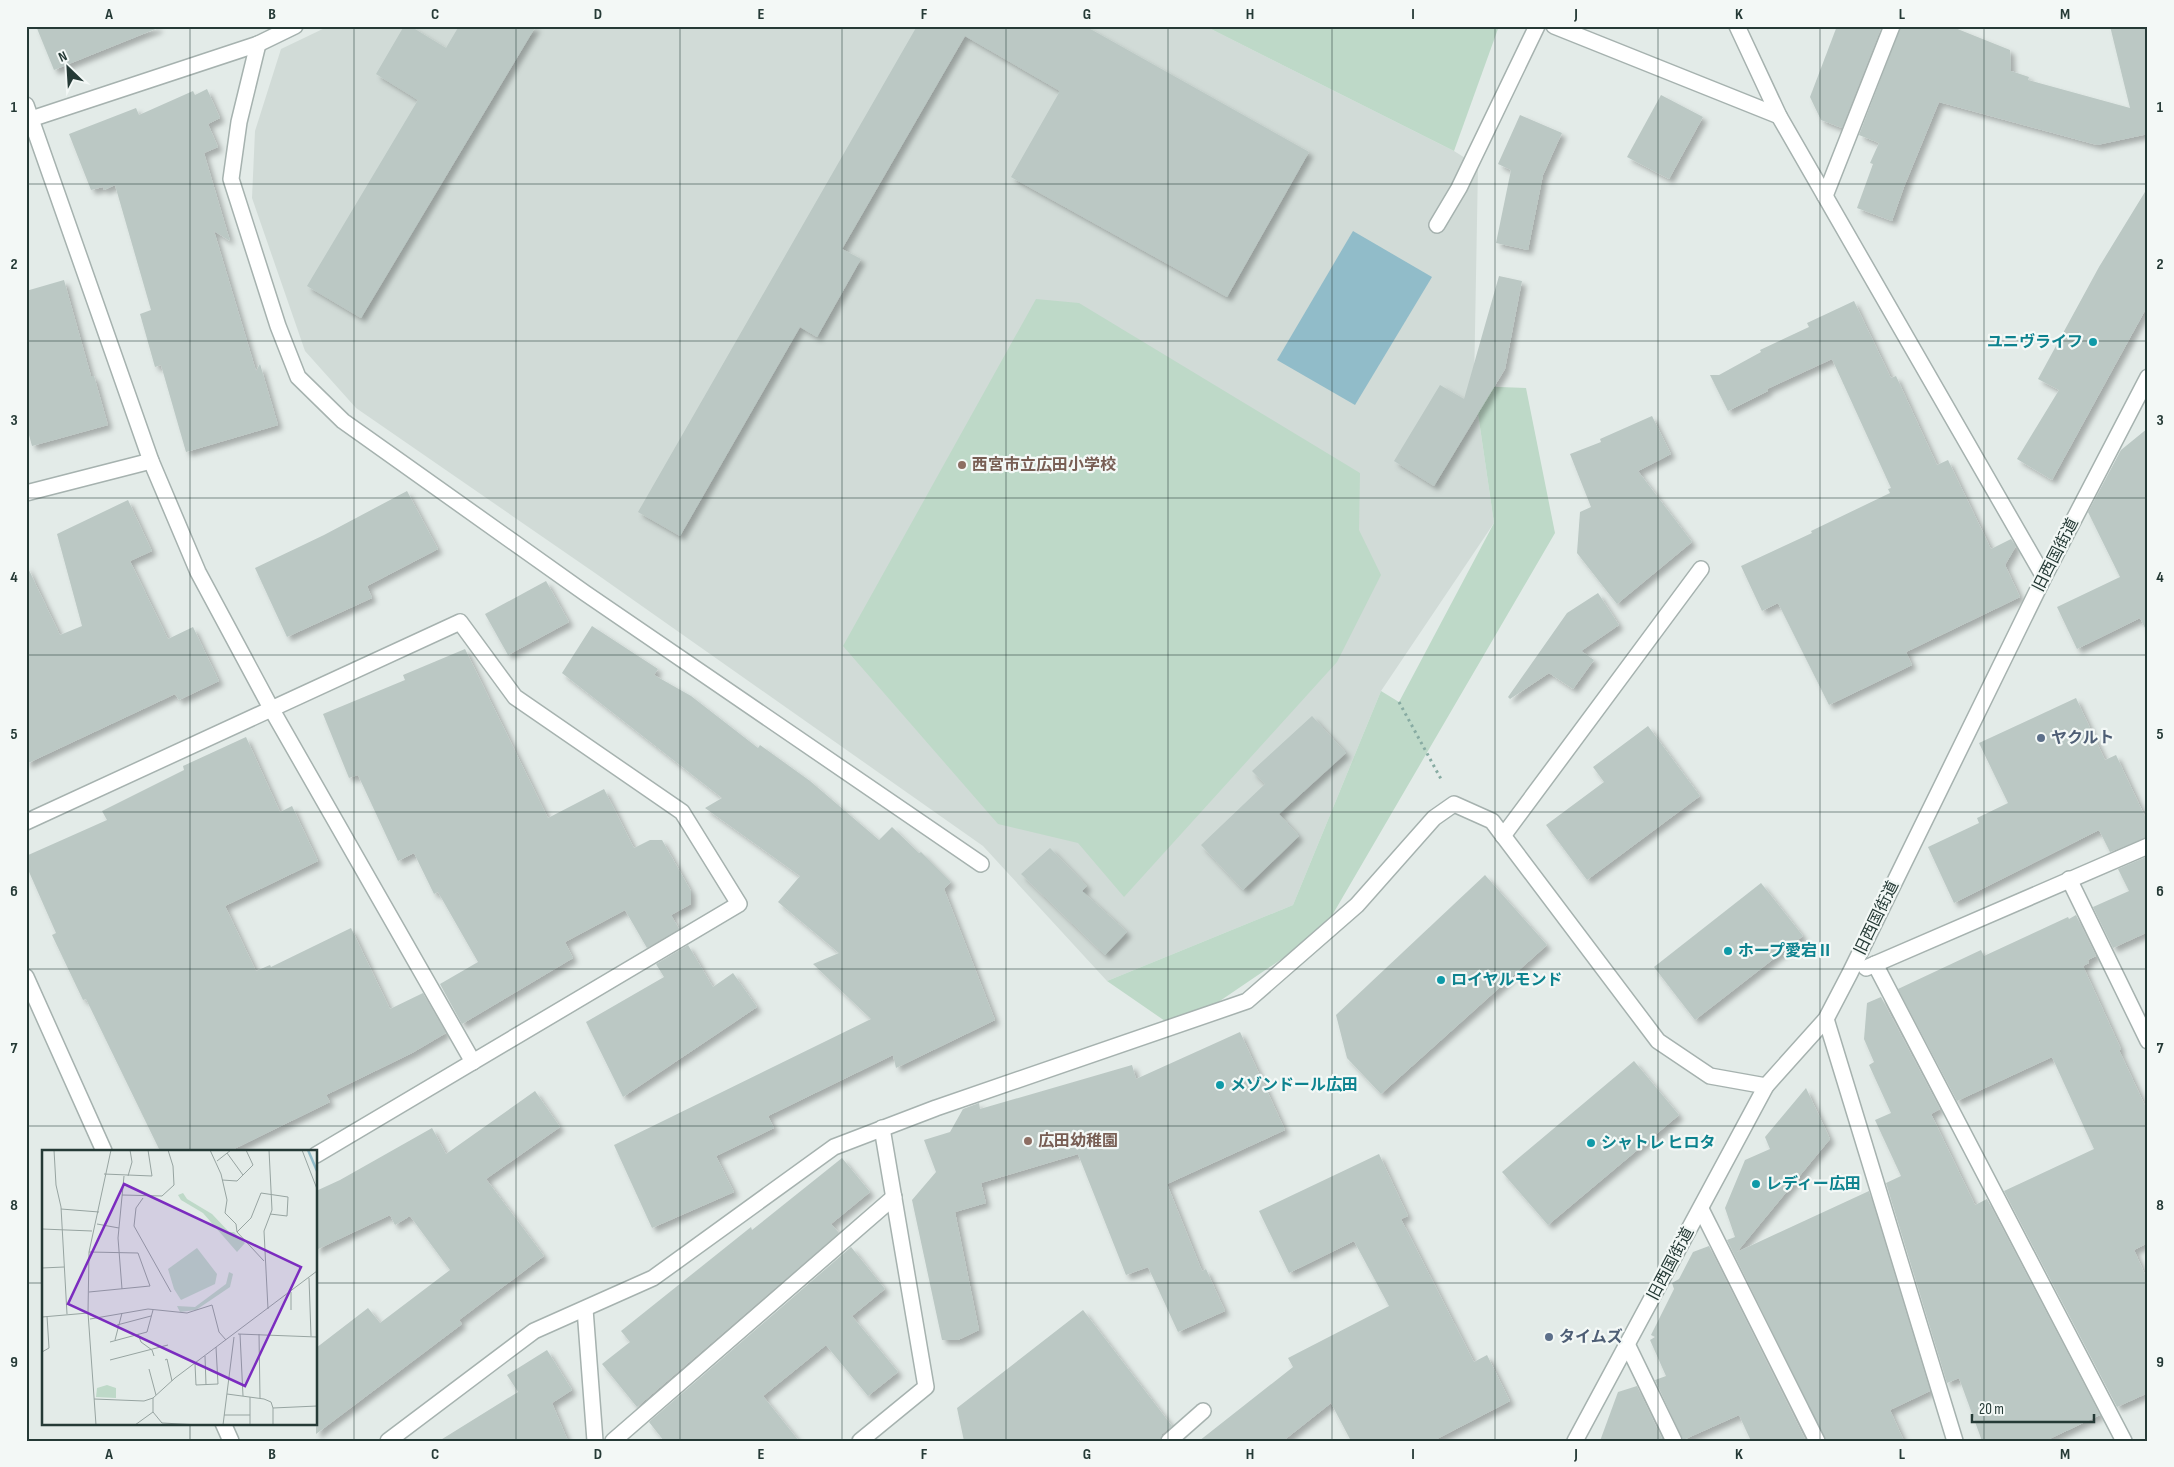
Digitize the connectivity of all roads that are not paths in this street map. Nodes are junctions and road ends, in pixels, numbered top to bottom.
1 (295, 26) edge
2 (1537, 26) edge
3 (1554, 26) edge
4 (1737, 26) edge
5 (1892, 26) edge
6 (258, 44) junction
7 (29, 112) edge
8 (1779, 116) junction
9 (1825, 196) junction
10 (1437, 225) dead end
11 (2148, 377) edge
12 (151, 461) junction
13 (26, 493) edge
14 (1701, 569) dead end
15 (2044, 578) junction
16 (272, 710) junction
17 (26, 822) edge
18 (1503, 836) junction
19 (2148, 846) edge
20 (981, 864) dead end
21 (2069, 879) junction
22 (1875, 964) junction
23 (1850, 974) junction
24 (26, 977) edge
25 (1826, 1019) junction
26 (2148, 1041) edge
27 (473, 1062) junction
28 (1766, 1086) junction
29 (882, 1128) junction
30 (104, 1150) edge
31 (318, 1154) edge
32 (894, 1197) junction
33 (1701, 1209) junction
34 (585, 1308) junction
35 (1627, 1344) junction
36 (1203, 1411) dead end
37 (223, 1424) edge
38 (231, 1441) edge
39 (388, 1441) edge
40 (595, 1441) edge
41 (613, 1441) edge
42 (860, 1441) edge
43 (1168, 1441) edge
44 (1575, 1441) edge
45 (1674, 1441) edge
46 (1817, 1441) edge
47 (1955, 1441) edge
48 (2124, 1441) edge

1 - 6 street
2 - 10 street
3 - 8 street
4 - 8 street
5 - 9 street
6 - 7 street
6 - 20 street
7 - 12 street
8 - 9 street
9 - 15 street
11 - 15 street, 旧西国街道
12 - 13 street
12 - 16 street
14 - 18 street
15 - 23 street, 旧西国街道
16 - 17 street
16 - 27 street
16 - 27 street
18 - 28 street
18 - 29 street
19 - 21 street
21 - 22 street
21 - 26 street
22 - 23 street
22 - 48 street
23 - 25 street, 旧西国街道
24 - 30 street
25 - 28 street, 旧西国街道
25 - 47 street
27 - 31 street
28 - 33 street, 旧西国街道
29 - 32 street
29 - 34 street
32 - 41 street
32 - 42 street
33 - 35 street, 旧西国街道
33 - 46 street
34 - 39 street
34 - 40 street
35 - 44 street, 旧西国街道
35 - 45 street
36 - 43 street
37 - 38 street

